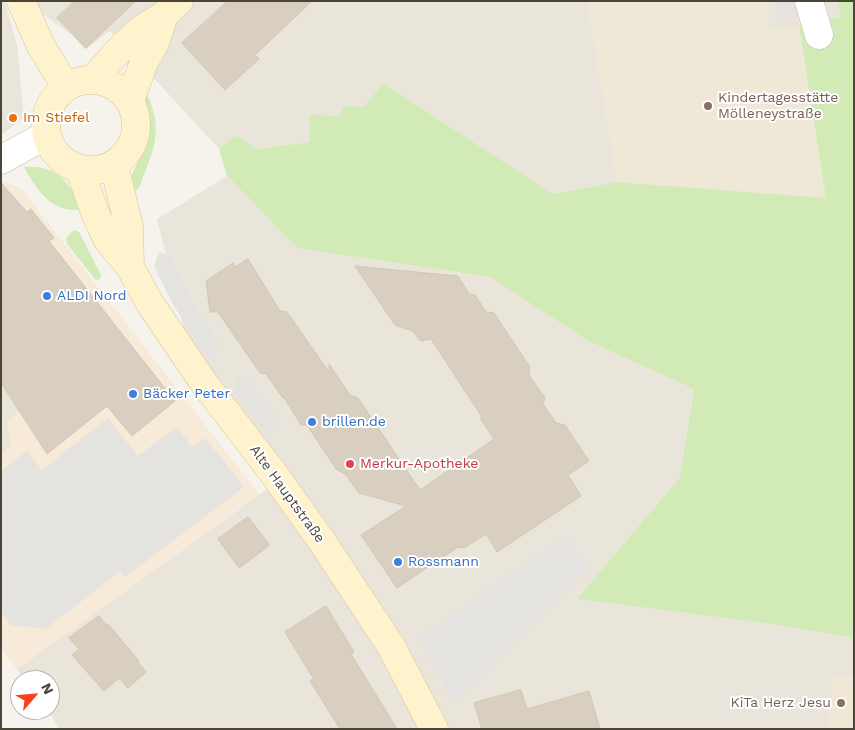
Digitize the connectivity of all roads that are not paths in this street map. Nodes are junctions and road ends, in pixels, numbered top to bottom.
1 (21, 1) edge
2 (809, 1) edge
3 (172, 8) edge
4 (819, 36) dead end
5 (93, 79) junction
6 (66, 87) junction
7 (130, 101) junction
8 (46, 134) junction
9 (1, 160) edge
10 (114, 165) junction
11 (80, 170) junction
12 (130, 267) junction
13 (434, 729) edge

1 - 6 main road
2 - 4 street
3 - 5 main road
3 - 7 main road
5 - 6 main road
5 - 7 main road
6 - 8 main road
7 - 10 main road
8 - 9 street
8 - 11 main road
10 - 11 main road
10 - 12 main road, Alte Hauptstraße
11 - 12 main road, Alte Hauptstraße
12 - 13 main road, Alte Hauptstraße

